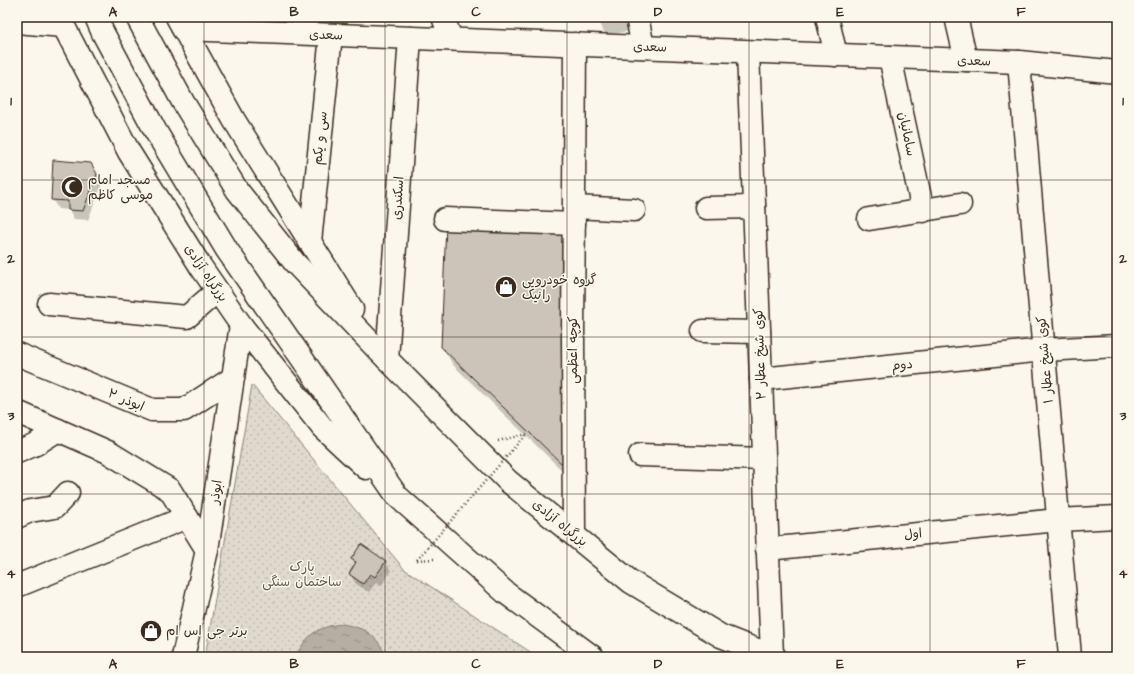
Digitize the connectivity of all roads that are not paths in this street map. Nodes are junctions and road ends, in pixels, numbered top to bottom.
1 (96, 17) edge
2 (137, 17) edge
3 (443, 17) edge
4 (637, 17) edge
5 (827, 17) edge
6 (956, 17) edge
7 (61, 21) edge
8 (17, 22) edge
9 (180, 23) edge
10 (330, 35) junction
11 (410, 38) junction
12 (451, 39) junction
13 (576, 44) junction
14 (643, 47) junction
15 (748, 52) junction
16 (836, 55) junction
17 (890, 57) junction
18 (966, 60) junction
19 (1019, 62) junction
20 (1117, 72) edge
21 (960, 204) dead end
22 (706, 208) dead end
23 (754, 208) junction
24 (634, 210) dead end
25 (923, 211) junction
26 (574, 216) junction
27 (445, 219) dead end
28 (869, 219) dead end
29 (310, 242) junction
30 (217, 291) junction
31 (49, 304) dead end
32 (241, 325) junction
33 (703, 331) dead end
34 (759, 332) junction
35 (1117, 346) edge
36 (1044, 350) junction
37 (381, 353) junction
38 (17, 354) edge
39 (233, 378) junction
40 (761, 379) junction
41 (17, 412) edge
42 (58, 430) junction
43 (17, 452) edge
44 (640, 455) dead end
45 (764, 460) junction
46 (68, 493) dead end
47 (397, 496) junction
48 (17, 517) edge
49 (187, 517) junction
50 (1117, 517) edge
51 (1058, 520) junction
52 (574, 535) junction
53 (767, 549) junction
54 (208, 550) junction
55 (17, 586) edge
56 (773, 656) edge
57 (183, 657) edge
58 (593, 657) edge
59 (1070, 657) edge

1 - 47 main road, بزرگراه آزادی
2 - 37 main road, بزرگراه آزادی
3 - 12 main road
4 - 14 main road
5 - 16 main road
6 - 18 main road
7 - 8 main road
7 - 30 main road, بزرگراه آزادی
9 - 10 main road, سعدی
9 - 29 main road, بزرگراه آزادی
10 - 11 main road, سعدی
10 - 29 main road, سی و یکم
11 - 12 main road, سعدی
11 - 37 main road, اسکندری
12 - 13 main road, سعدی
13 - 14 main road, سعدی
13 - 26 main road, کوچه اعظمی
14 - 15 main road, سعدی
15 - 16 main road, سعدی
15 - 23 main road, کوی شیخ عطار ۲
16 - 17 main road, سعدی
17 - 18 main road, سعدی
17 - 25 main road, سامانیان
18 - 19 main road, سعدی
19 - 20 main road, سعدی
19 - 36 main road, کوی شیخ عطار ۱
21 - 25 main road
22 - 23 main road
23 - 34 main road, کوی شیخ عطار ۲
24 - 26 main road
25 - 28 main road
26 - 27 main road
26 - 52 main road, کوچه اعظمی
29 - 37 main road, بزرگراه آزادی
30 - 31 main road
30 - 32 main road, بزرگراه آزادی
32 - 39 main road, ابوذر
32 - 47 main road, بزرگراه آزادی
33 - 34 main road
34 - 40 main road, کوی شیخ عطار ۲
35 - 36 main road, دوم
36 - 40 main road, دوم
36 - 51 main road, کوی شیخ عطار ۱
37 - 52 main road, بزرگراه آزادی
38 - 39 main road, ابوذر ۲
39 - 54 main road, ابوذر
40 - 45 main road, کوی شیخ عطار ۲
41 - 42 main road
42 - 43 main road
42 - 49 main road
44 - 45 main road
45 - 53 main road, کوی شیخ عطار ۲
46 - 48 main road
47 - 58 main road, بزرگراه آزادی
49 - 54 main road
49 - 55 main road
50 - 51 main road, اول
51 - 53 main road, اول
51 - 59 main road, کوی شیخ عطار ۱
52 - 56 main road, بزرگراه آزادی
53 - 56 main road, کوی شیخ عطار ۲
54 - 57 main road, ابوذر

